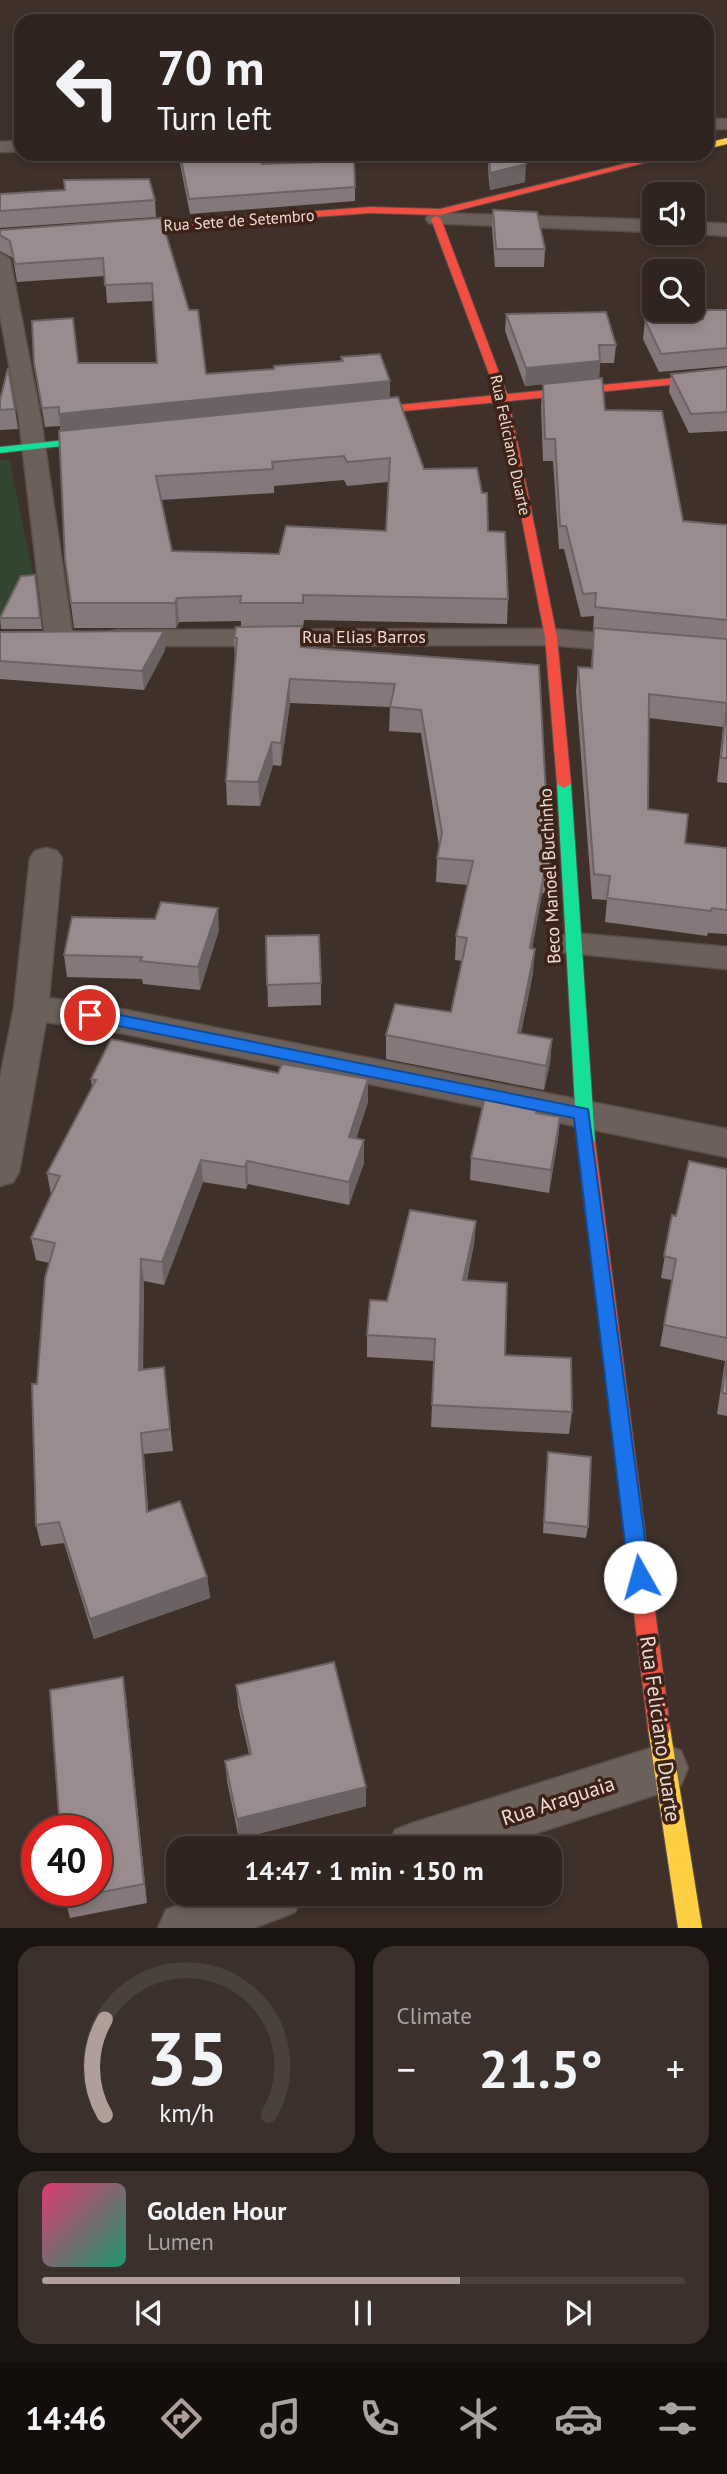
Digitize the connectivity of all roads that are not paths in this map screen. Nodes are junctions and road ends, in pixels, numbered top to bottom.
1 (648, 161) edge
2 (438, 216) junction
3 (642, 226) edge
4 (705, 229) edge
5 (727, 230) edge
6 (97, 236) edge
7 (5, 252) edge
8 (727, 376) edge
9 (503, 397) junction
10 (337, 415) edge
11 (130, 436) edge
12 (34, 446) junction
13 (0, 450) edge
14 (551, 637) junction
15 (727, 652) edge
16 (46, 858) dead end
17 (573, 944) junction
18 (727, 958) edge
19 (31, 1008) junction
20 (582, 1113) junction
21 (727, 1143) edge
22 (0, 1172) edge
23 (664, 1768) junction
24 (451, 1836) edge
25 (244, 1906) edge
26 (184, 1928) edge
27 (690, 1928) edge

1 - 2 street
2 - 3 street, Rua Sete de Setembro
2 - 6 street, Rua Sete de Setembro
2 - 9 street, Rua Feliciano Duarte
4 - 5 street
7 - 12 street
8 - 9 street
9 - 10 street
9 - 14 street, Rua Feliciano Duarte
11 - 12 street
12 - 13 street
12 - 14 street, Rua Elias Barros
14 - 15 street, Rua Elias Barros
14 - 17 street, Beco Manoel Buchinho
16 - 19 street
17 - 18 street
17 - 20 street, Beco Manoel Buchinho
19 - 20 street
19 - 22 street
20 - 21 street
20 - 23 street, Rua Feliciano Duarte
23 - 24 street, Rua Araguaia
23 - 27 street, Rua Feliciano Duarte
25 - 26 street

